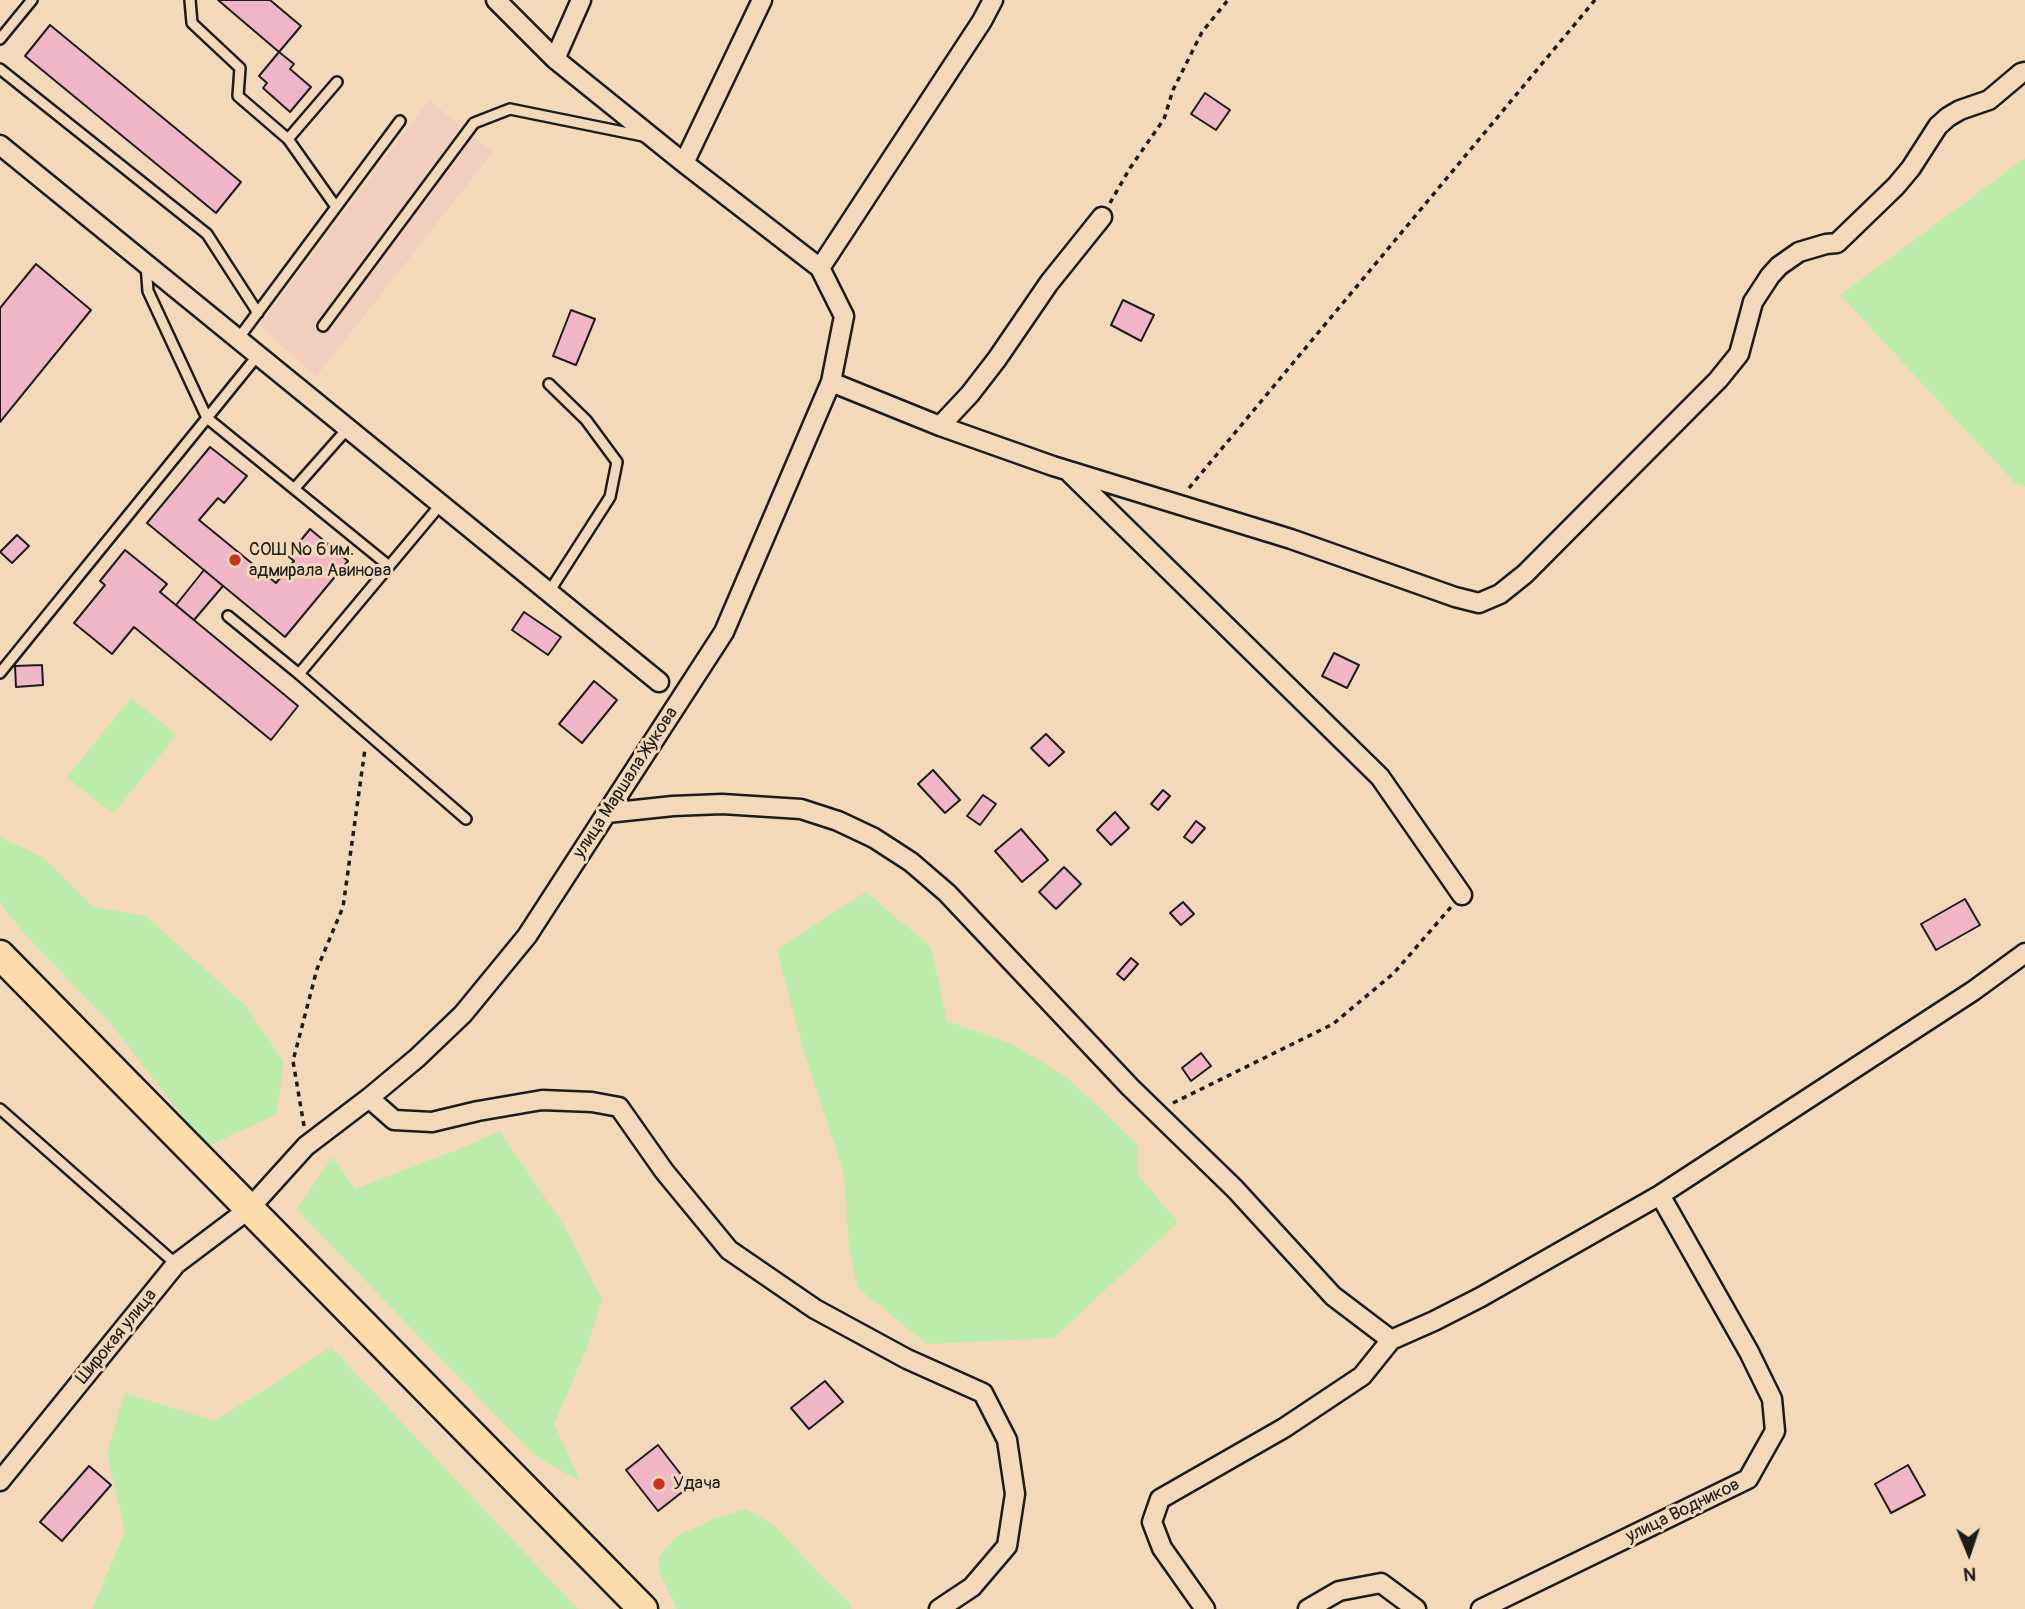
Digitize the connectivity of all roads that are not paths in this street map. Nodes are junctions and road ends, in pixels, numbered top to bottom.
1 (32, 0) edge
2 (190, 0) edge
3 (496, 0) edge
4 (582, 0) edge
5 (762, 0) edge
6 (993, 0) edge
7 (0, 39) edge
8 (555, 59) junction
9 (0, 69) edge
10 (2025, 72) edge
11 (337, 82) dead end
12 (400, 121) dead end
13 (652, 137) junction
14 (288, 139) junction
15 (0, 145) edge
16 (684, 163) junction
17 (336, 206) junction
18 (1102, 218) road end
19 (146, 264) junction
20 (820, 268) junction
21 (258, 313) junction
22 (323, 326) dead end
23 (238, 339) junction
24 (258, 355) junction
25 (831, 382) junction
26 (550, 384) dead end
27 (207, 418) junction
28 (940, 426) junction
29 (348, 428) junction
30 (1066, 470) junction
31 (294, 489) junction
32 (441, 504) junction
33 (389, 566) junction
34 (549, 592) junction
35 (228, 616) dead end
36 (0, 673) edge
37 (299, 674) junction
38 (659, 682) dead end
39 (607, 813) junction
40 (466, 819) dead end
41 (1462, 895) road end
42 (2025, 953) edge
43 (0, 955) edge
44 (369, 1098) junction
45 (0, 1109) edge
46 (1660, 1195) junction
47 (249, 1209) junction
48 (176, 1264) junction
49 (1391, 1340) junction
50 (0, 1481) edge
51 (643, 1609) edge
52 (939, 1609) edge
53 (1205, 1609) edge
54 (1308, 1609) edge
55 (1416, 1609) edge
56 (1481, 1609) edge

1 - 7 lane
2 - 14 lane
3 - 8 street
4 - 8 street
5 - 16 street
6 - 20 street
8 - 13 street
9 - 21 lane
10 - 30 street
11 - 14 lane
12 - 17 lane
13 - 16 street
13 - 22 lane
14 - 17 lane
15 - 19 street
16 - 20 street
17 - 21 lane
18 - 28 street
19 - 23 street
19 - 27 lane
20 - 25 street, улица Маршала Жукова
21 - 23 lane
23 - 24 street
24 - 27 lane
24 - 29 street
25 - 28 street
25 - 39 street, улица Маршала Жукова
26 - 34 lane
27 - 31 lane
27 - 36 lane
28 - 30 street
29 - 31 lane
29 - 32 street
30 - 41 street
31 - 33 lane
32 - 33 lane
32 - 34 street
33 - 37 lane
34 - 38 street
35 - 37 lane
37 - 40 lane
39 - 44 street, улица Маршала Жукова
39 - 49 street
42 - 46 street
43 - 47 main road
44 - 47 street, улица Маршала Жукова
44 - 52 street
45 - 48 lane
46 - 49 street
46 - 56 street, улица Водников
47 - 48 street, Широкая улица
47 - 51 main road
48 - 50 street, Широкая улица
49 - 53 street
54 - 55 street

